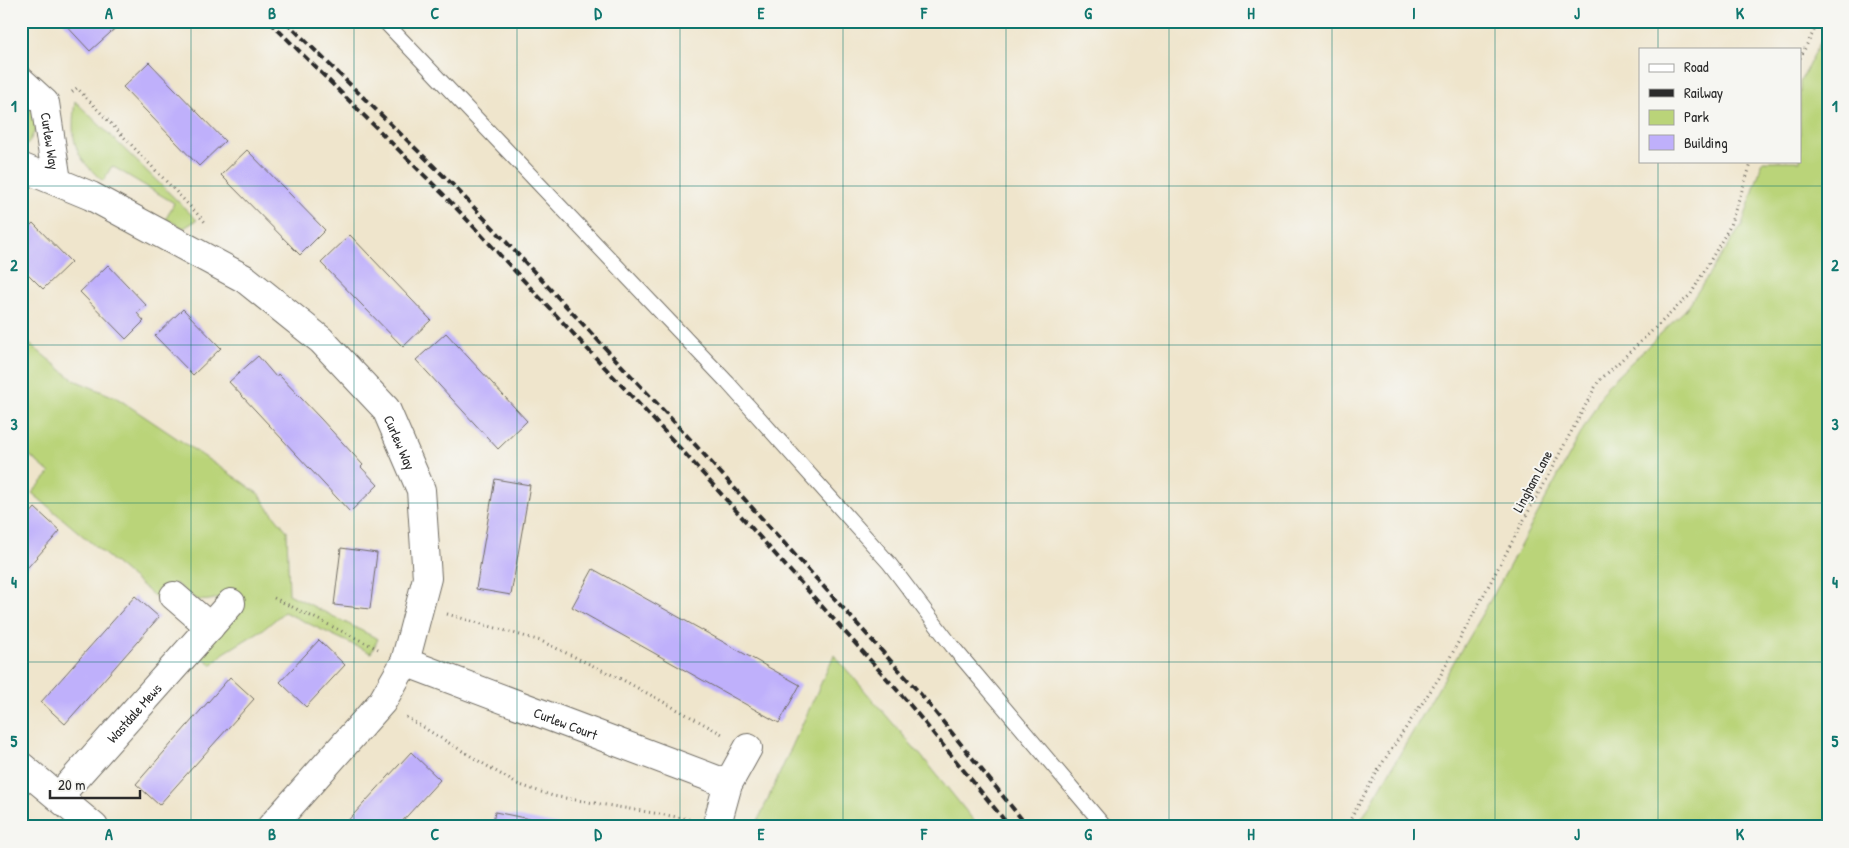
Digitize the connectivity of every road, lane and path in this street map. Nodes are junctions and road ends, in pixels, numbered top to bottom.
1 (384, 21) edge
2 (1819, 21) edge
3 (1802, 54) edge
4 (21, 81) edge
5 (46, 114) junction
6 (1752, 162) edge
7 (21, 167) edge
8 (57, 181) junction
9 (192, 250) junction
10 (174, 596) dead end
11 (274, 598) dead end
12 (231, 603) dead end
13 (420, 606) junction
14 (210, 627) junction
15 (405, 662) junction
16 (382, 702) junction
17 (748, 748) joint
18 (21, 766) edge
19 (728, 784) junction
20 (58, 796) junction
21 (717, 824) joint
22 (94, 827) edge
23 (271, 827) edge
24 (1105, 827) edge
25 (1346, 827) edge

1 - 24 lane
2 - 3 path
4 - 5 street, Curlew Way
5 - 8 street, Curlew Way
5 - 9 path
6 - 25 path, Lingham Lane
7 - 8 street, Curlew Way
8 - 9 street, Curlew Way
9 - 13 street, Curlew Way
10 - 14 street
11 - 15 path
12 - 14 street, Wastdale Mews
13 - 15 street, Curlew Way
13 - 17 path
14 - 20 street, Wastdale Mews
15 - 16 street, Curlew Way
15 - 19 street, Curlew Court
16 - 21 path
16 - 23 street, Curlew Way
17 - 19 street
18 - 20 street
19 - 21 street
20 - 22 street

